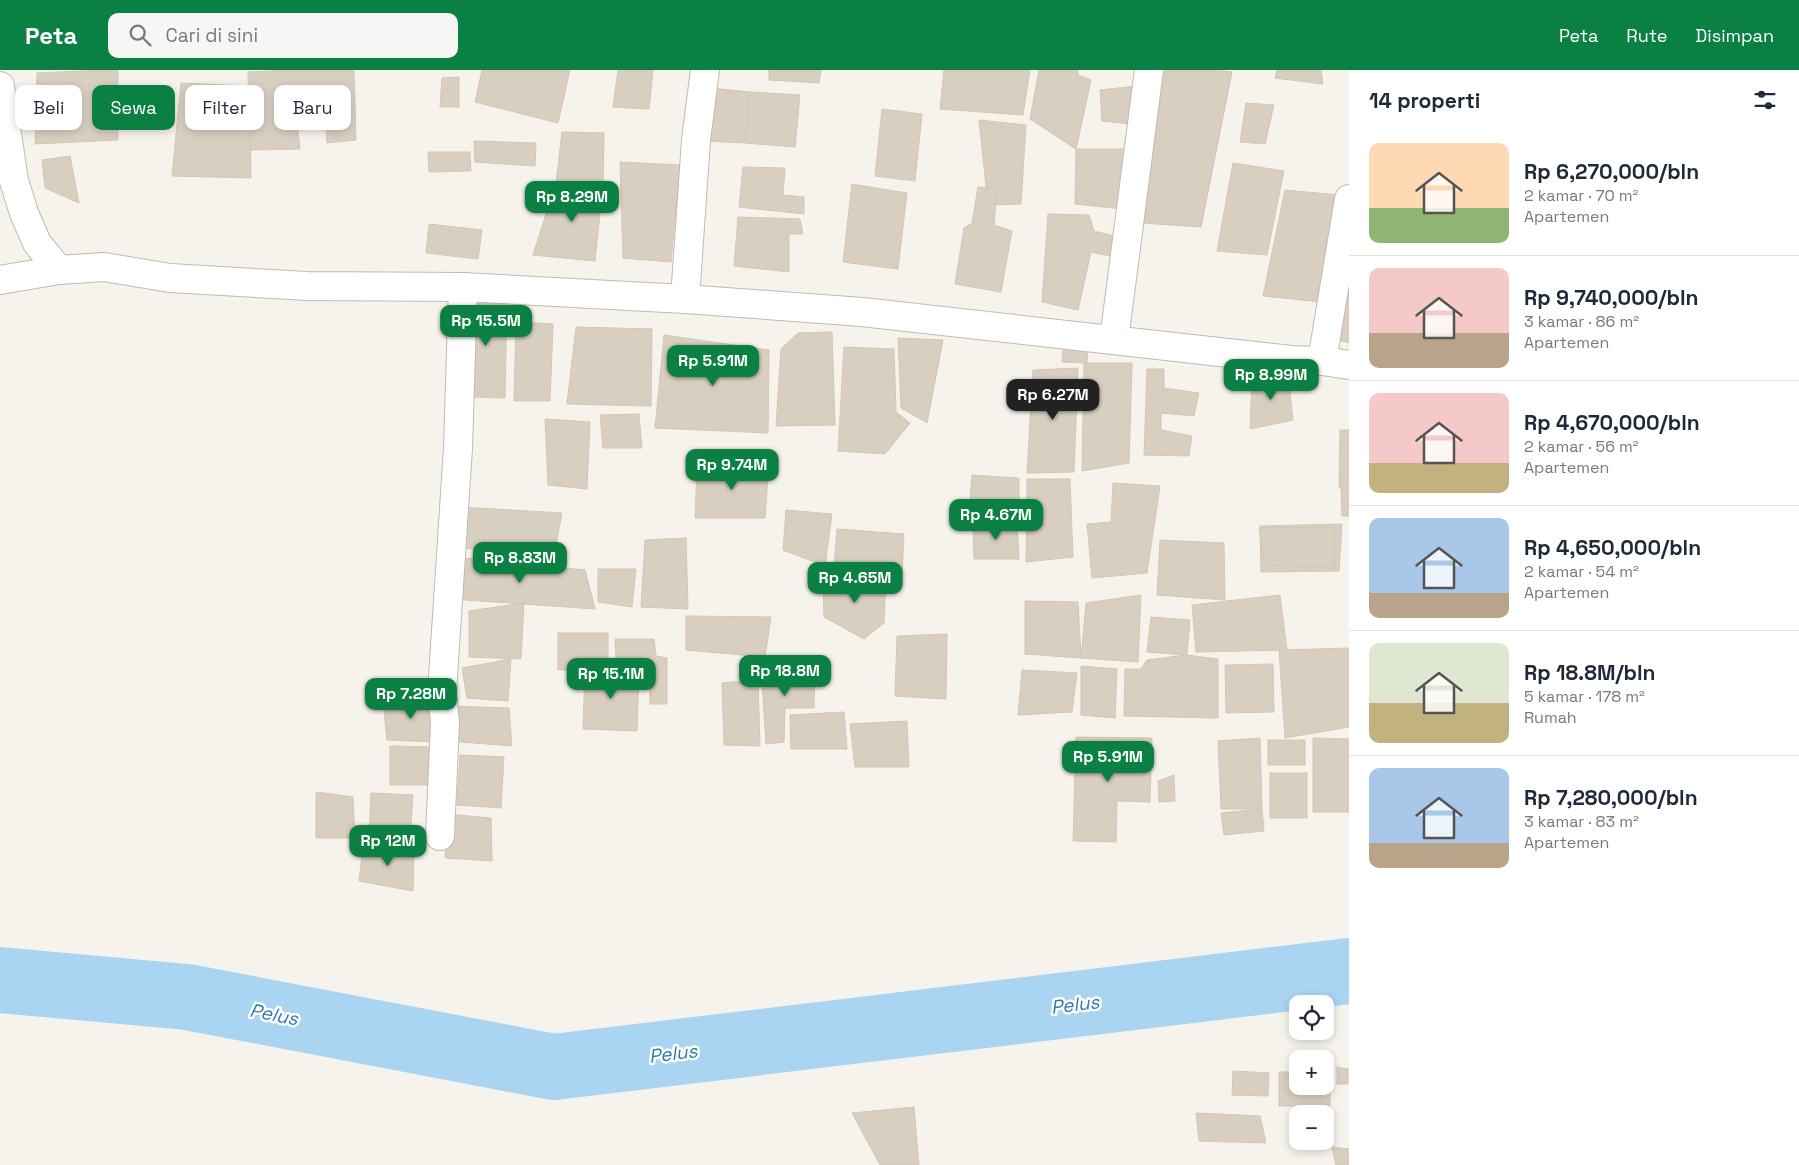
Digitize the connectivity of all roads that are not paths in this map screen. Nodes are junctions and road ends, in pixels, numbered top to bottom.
1 (705, 70) edge
2 (1148, 70) edge
3 (0, 86) edge
4 (1349, 199) edge
5 (59, 270) junction
6 (0, 280) edge
7 (464, 287) junction
8 (684, 299) junction
9 (1114, 340) junction
10 (1322, 361) junction
11 (1349, 365) edge
12 (440, 836) dead end

1 - 8 street
2 - 9 street
3 - 5 street
4 - 10 street
5 - 6 street
5 - 7 street
7 - 8 street
7 - 12 street
8 - 9 street
9 - 10 street
10 - 11 street

